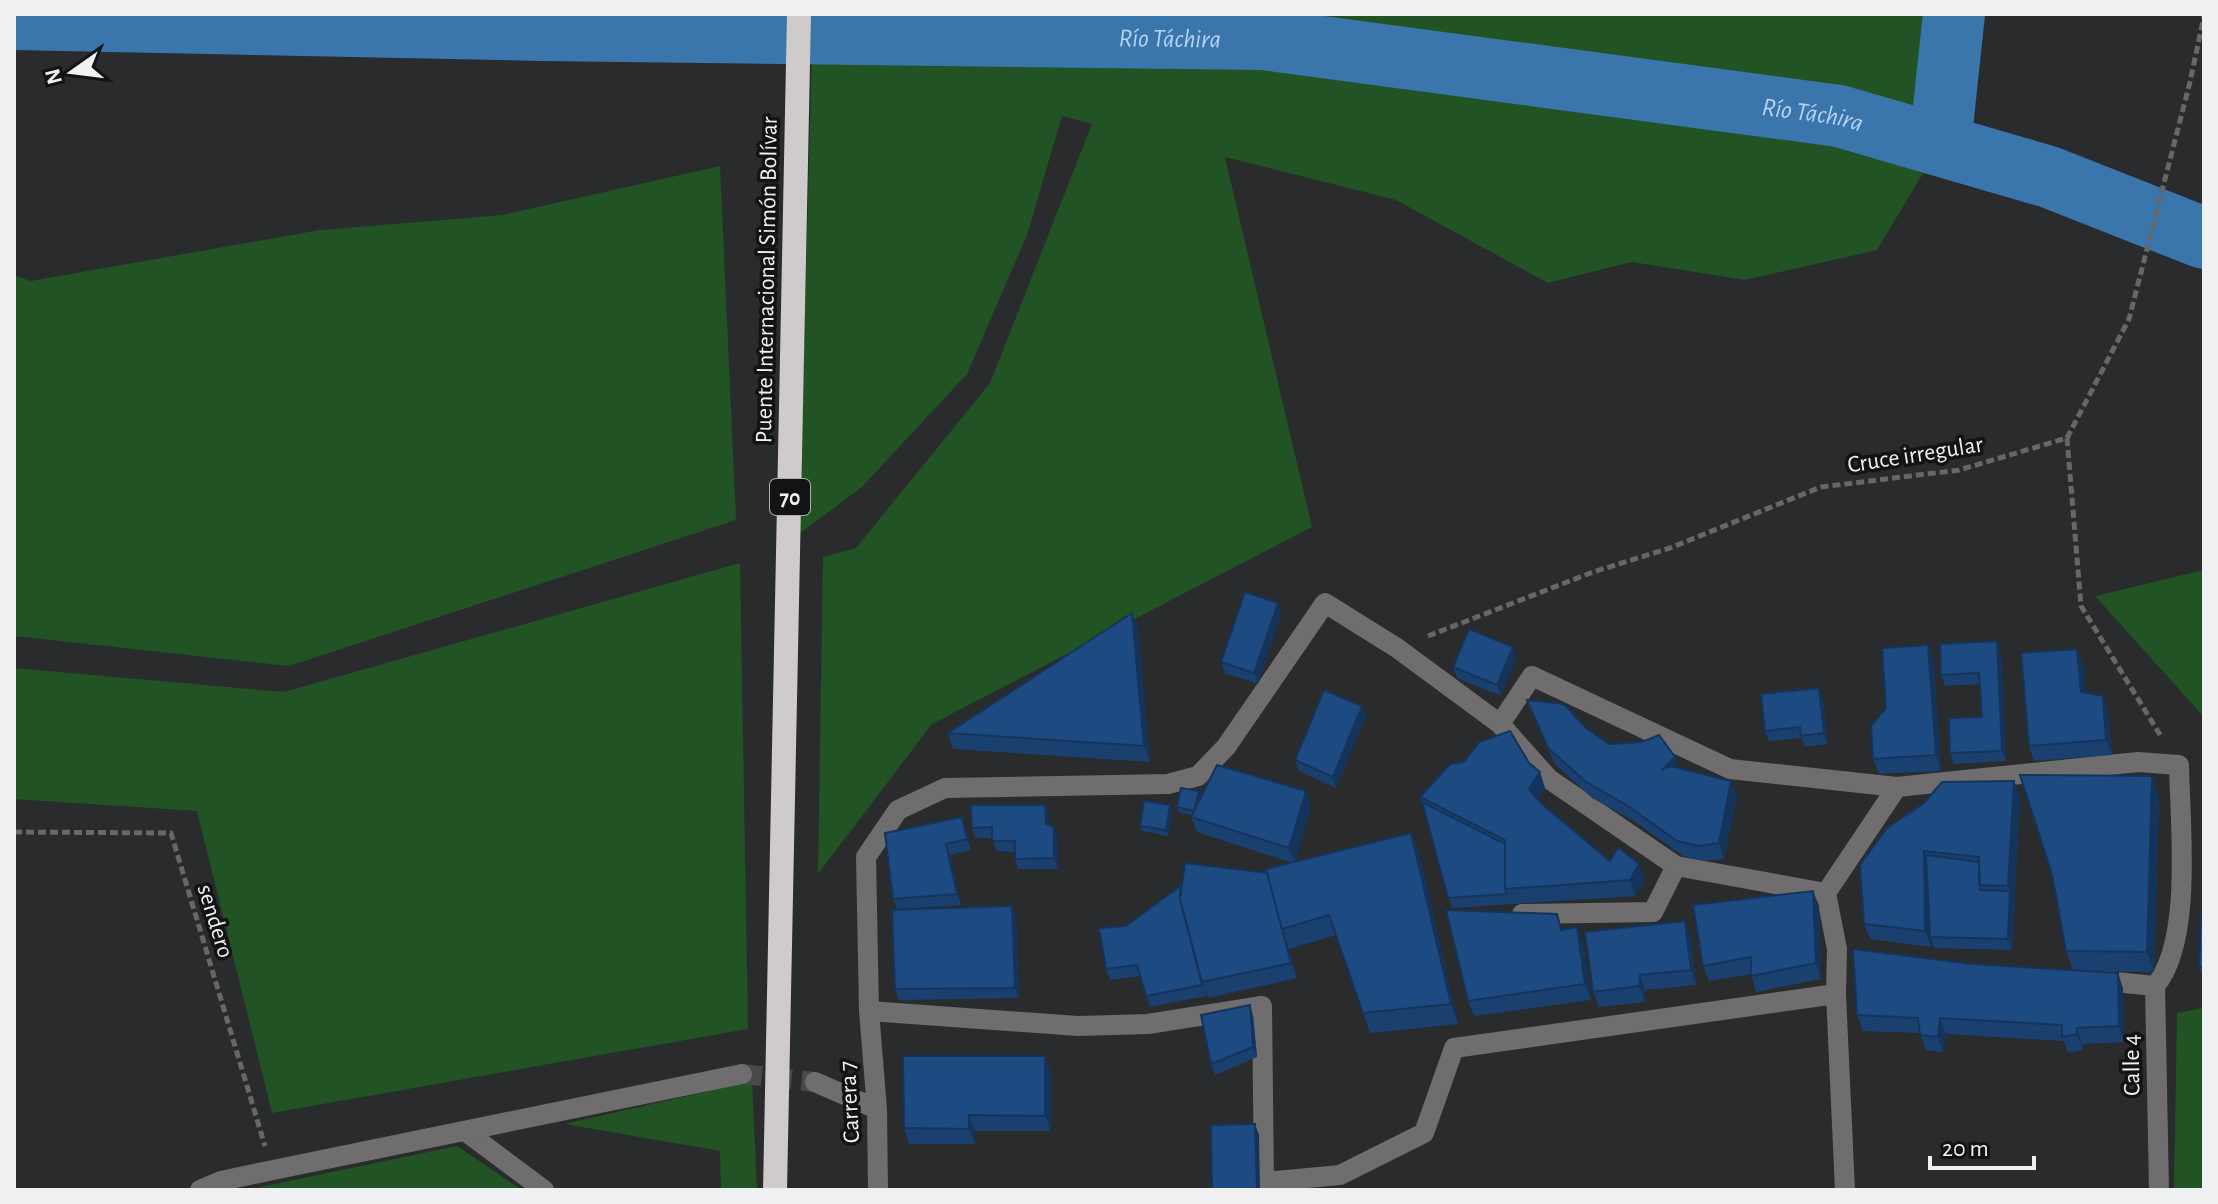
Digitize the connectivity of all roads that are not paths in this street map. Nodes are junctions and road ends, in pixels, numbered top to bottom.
1 (799, 14) edge
2 (1500, 724) junction
3 (1897, 787) junction
4 (1676, 866) junction
5 (1826, 893) junction
6 (1497, 915) edge
7 (2072, 978) edge
8 (2155, 986) junction
9 (1836, 994) junction
10 (869, 1011) junction
11 (742, 1074) tunnel mouth
12 (815, 1082) tunnel mouth
13 (877, 1109) junction
14 (465, 1131) junction
15 (200, 1190) edge
16 (544, 1190) edge
17 (775, 1190) edge
18 (878, 1190) edge
19 (1845, 1190) edge
20 (2159, 1190) edge

1 - 17 highway, Puente Internacional Simón Bolívar / 70
2 - 3 street
2 - 4 street
2 - 10 street, Carrera 7
3 - 5 street
3 - 8 street
4 - 5 street
4 - 6 street
5 - 9 street
7 - 8 street
8 - 20 street, Calle 4
9 - 10 street
9 - 19 street
10 - 13 street, Carrera 7
11 - 14 street
12 - 13 street
13 - 18 street, Carrera 7
14 - 15 street
14 - 16 street

